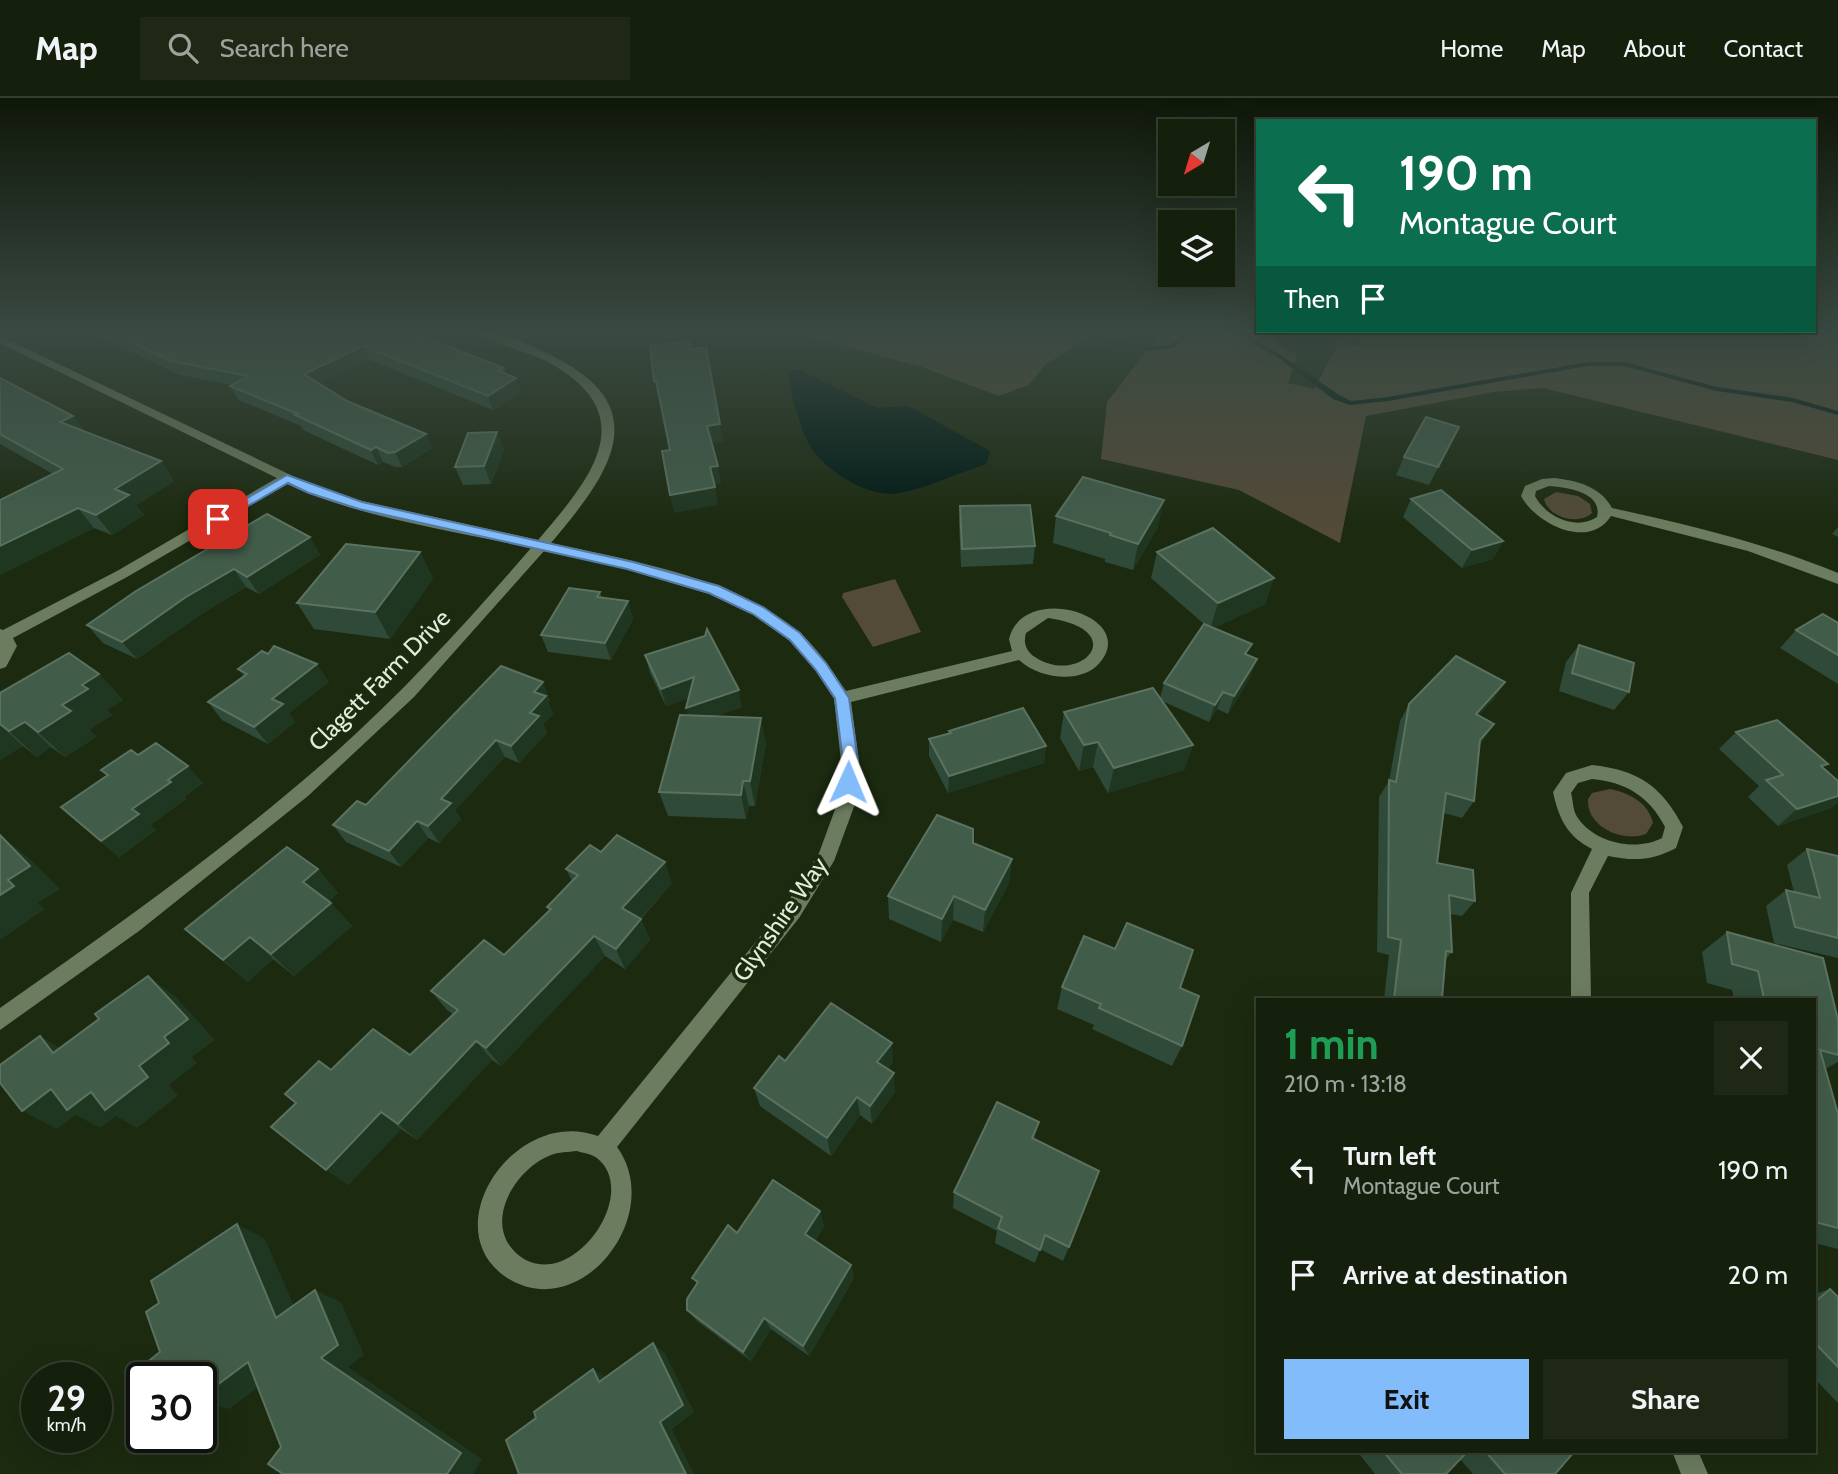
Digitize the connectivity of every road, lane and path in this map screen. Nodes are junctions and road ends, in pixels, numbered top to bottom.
1 (120, 397) edge
2 (596, 397) edge
3 (287, 478) junction
4 (1606, 511) junction
5 (539, 547) junction
6 (1838, 579) edge
7 (2, 635) edge
8 (1022, 653) junction
9 (0, 663) edge
10 (842, 698) junction
11 (1602, 846) junction
12 (1581, 998) edge
13 (0, 1020) edge
14 (603, 1149) junction
15 (1686, 1453) edge
16 (1695, 1474) edge

1 - 3 street, Glynshire Way
2 - 5 street, Clagett Farm Drive
3 - 5 street, Glynshire Way
3 - 7 street
4 - 4 street
4 - 6 street
5 - 10 street, Glynshire Way
5 - 13 street, Clagett Farm Drive
7 - 9 street
8 - 8 street
8 - 10 street
10 - 14 street, Glynshire Way
11 - 11 street
11 - 12 street
14 - 14 street
15 - 16 street

